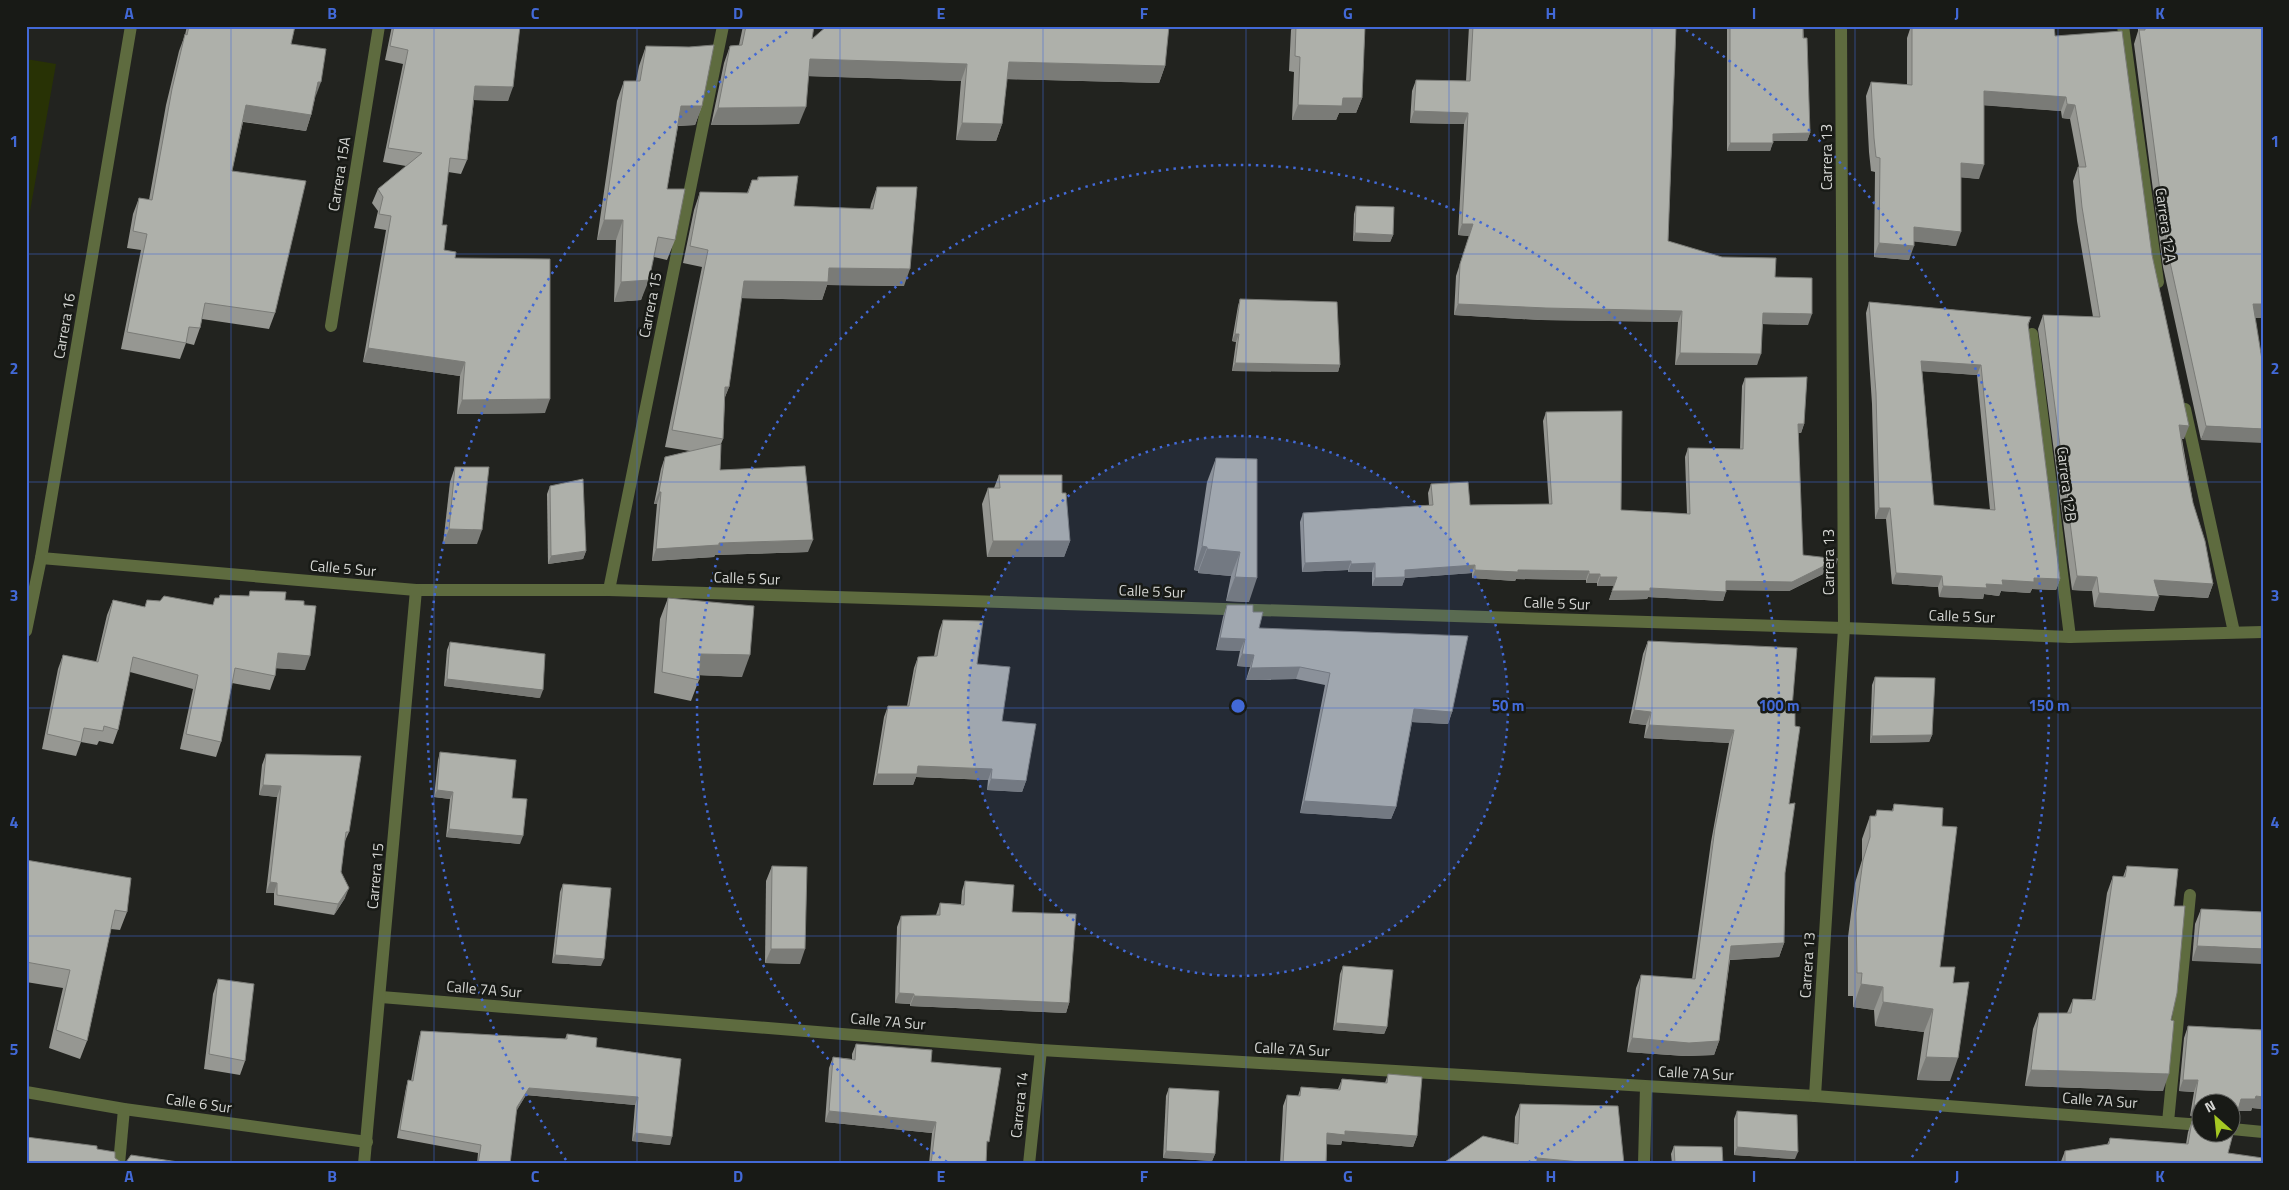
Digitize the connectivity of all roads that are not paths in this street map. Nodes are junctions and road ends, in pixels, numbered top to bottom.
1 (131, 26) edge
2 (378, 26) edge
3 (723, 26) edge
4 (1841, 26) edge
5 (2123, 26) edge
6 (2161, 297) edge
7 (331, 326) dead end
8 (2032, 334) dead end
9 (2182, 392) edge
10 (41, 558) junction
11 (416, 590) junction
12 (610, 590) junction
13 (1844, 628) junction
14 (26, 631) edge
15 (2234, 632) junction
16 (2263, 632) edge
17 (2070, 637) junction
18 (2190, 896) dead end
19 (381, 997) junction
20 (1041, 1050) junction
21 (1646, 1087) junction
22 (26, 1092) edge
23 (1815, 1096) junction
24 (124, 1109) junction
25 (2168, 1122) junction
26 (2192, 1124) edge
27 (2242, 1130) edge
28 (2263, 1132) edge
29 (367, 1142) junction
30 (119, 1164) edge
31 (364, 1164) edge
32 (1029, 1164) edge
33 (1644, 1164) edge

1 - 10 street, Carrera 16
2 - 7 street, Carrera 15A
3 - 12 street, Carrera 15
4 - 13 street, Carrera 13
5 - 6 street, Carrera 12A
8 - 17 street, Carrera 12B
9 - 15 street
10 - 11 street, Calle 5 Sur
10 - 14 street, Carrera 16
11 - 12 street, Calle 5 Sur
11 - 19 street, Carrera 15
12 - 13 street, Calle 5 Sur
13 - 17 street, Calle 5 Sur
13 - 23 street, Carrera 13
15 - 16 street, Calle 5 Sur
15 - 17 street, Calle 5 Sur
18 - 25 street
19 - 20 street, Calle 7A Sur
19 - 29 street, Carrera 15
20 - 21 street, Calle 7A Sur
20 - 32 street, Carrera 14
21 - 23 street, Calle 7A Sur
21 - 33 street
22 - 24 street, Calle 6 Sur
23 - 25 street, Calle 7A Sur
24 - 29 street, Calle 6 Sur
24 - 30 street
25 - 26 street, Calle 7A Sur
27 - 28 street
29 - 31 street, Carrera 15

